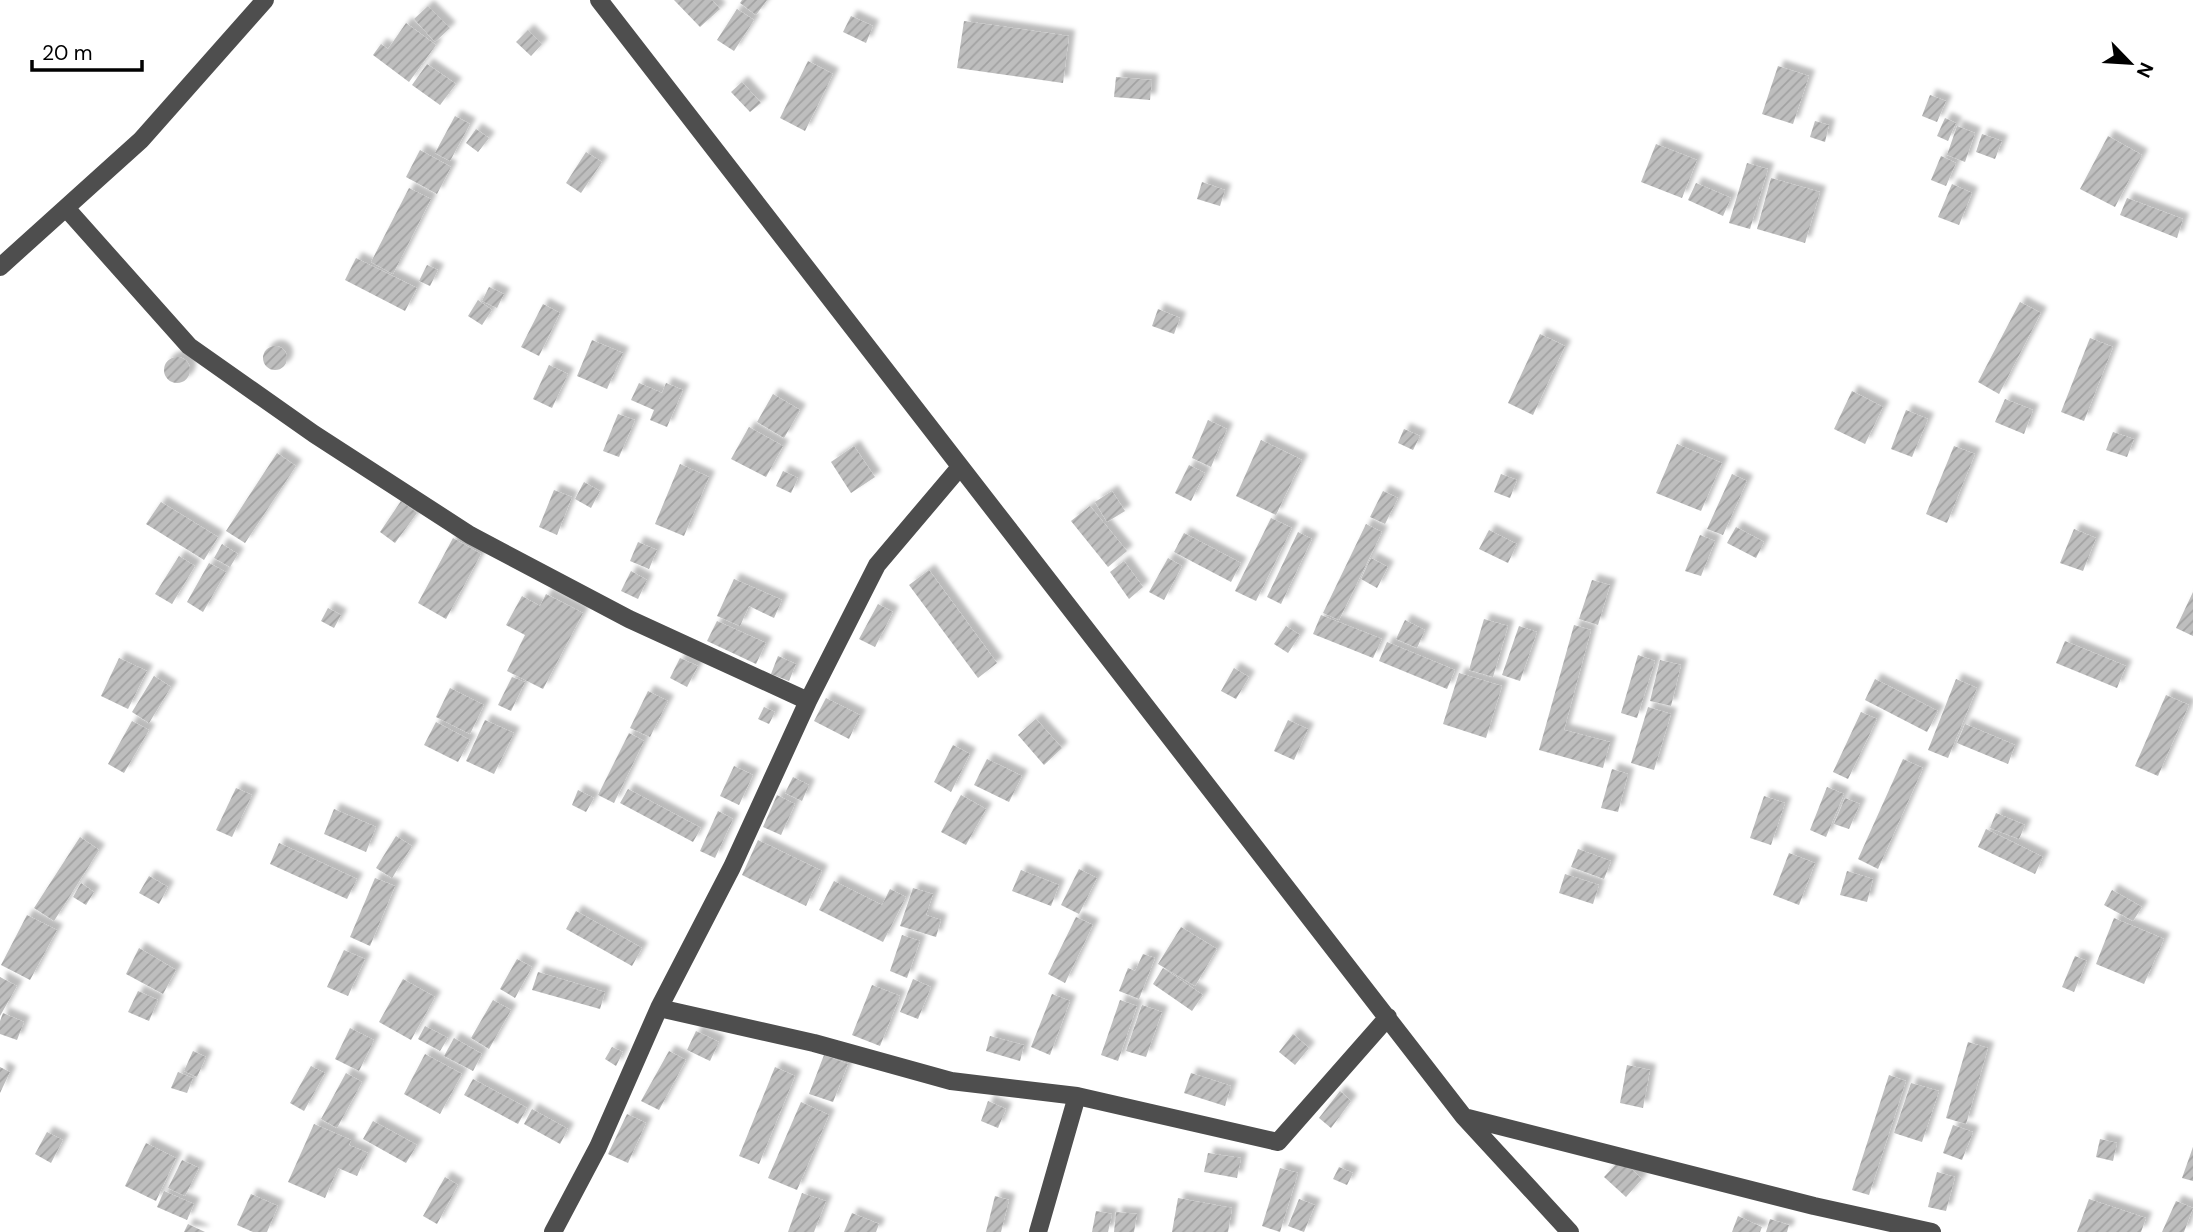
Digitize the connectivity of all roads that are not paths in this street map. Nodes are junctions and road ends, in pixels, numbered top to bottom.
1 (265, 0) edge
2 (599, 0) edge
3 (65, 208) junction
4 (0, 267) edge
5 (960, 467) junction
6 (808, 701) junction
7 (659, 1008) junction
8 (1388, 1017) junction
9 (1077, 1096) junction
10 (1464, 1117) junction
11 (553, 1232) edge
12 (1038, 1232) edge
13 (1570, 1232) edge
14 (1932, 1232) edge

1 - 3 street
2 - 5 street
3 - 4 street
3 - 6 street
5 - 6 street
5 - 8 street
6 - 7 street
7 - 9 street
7 - 11 street
8 - 9 street
8 - 10 street
9 - 12 street
10 - 13 street
10 - 14 street

